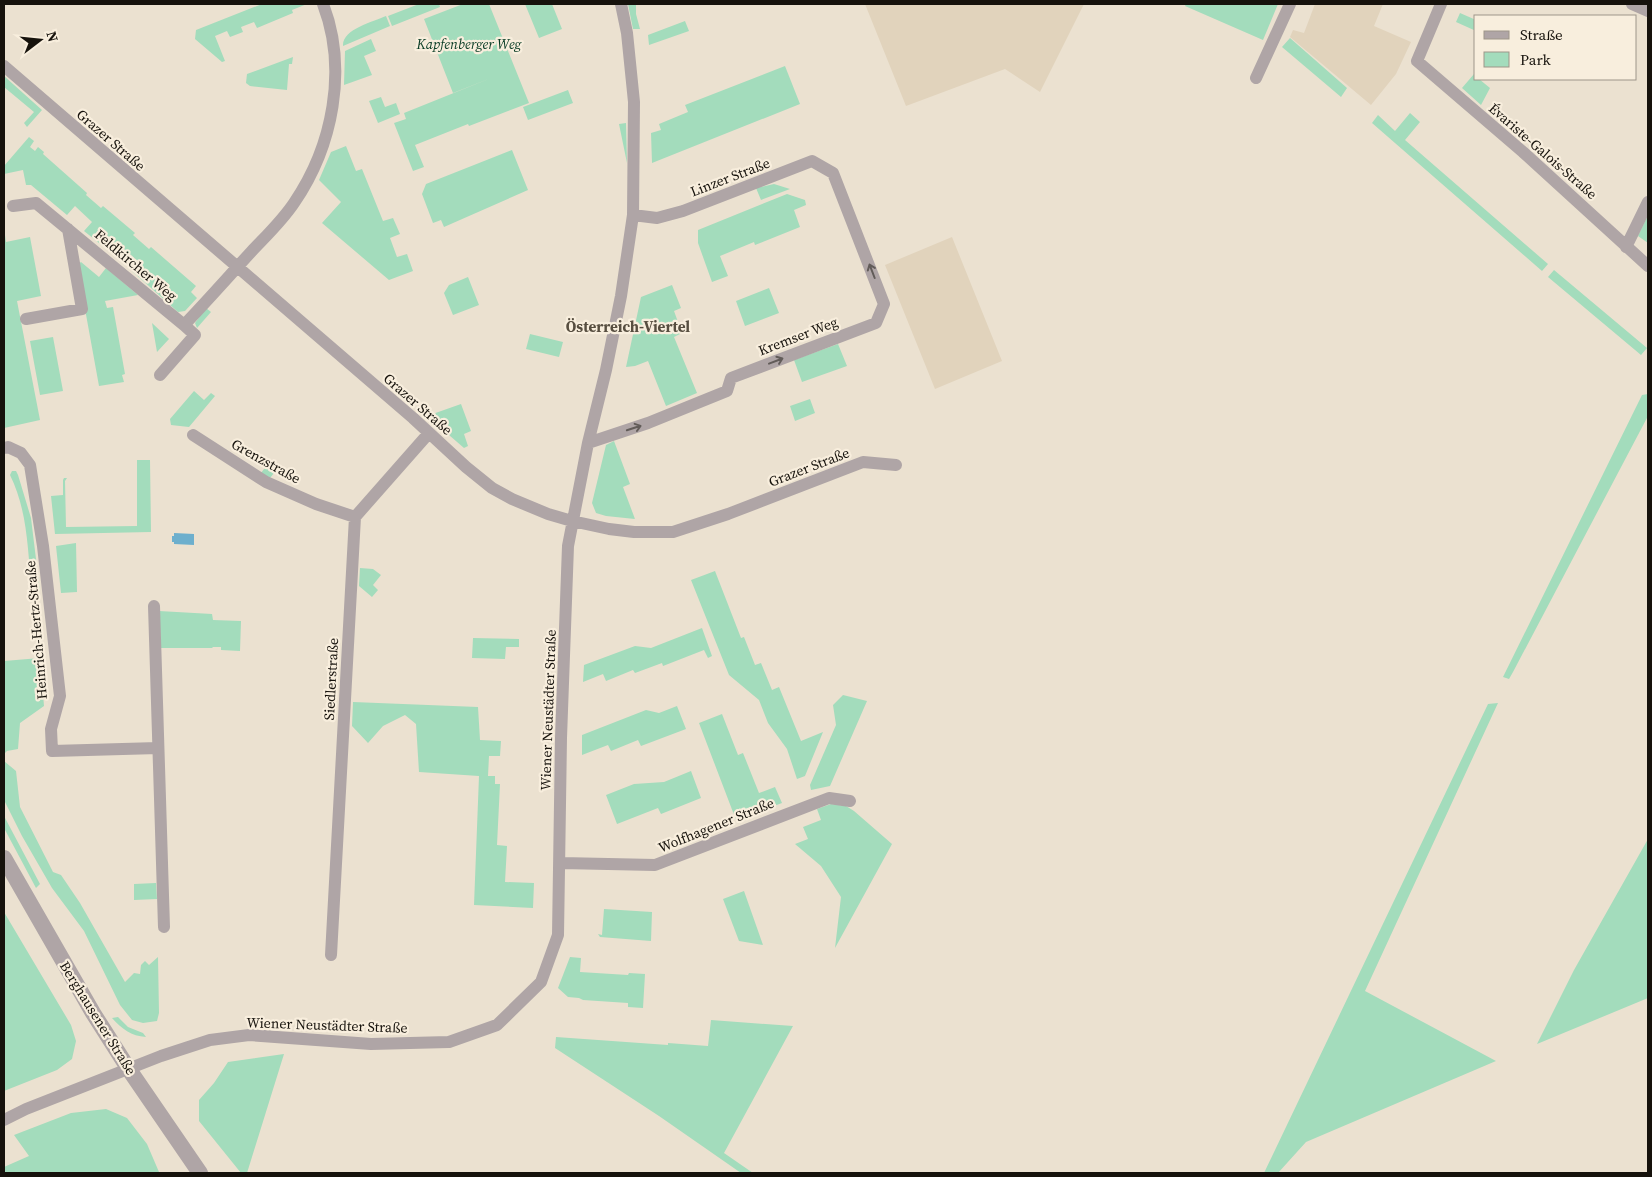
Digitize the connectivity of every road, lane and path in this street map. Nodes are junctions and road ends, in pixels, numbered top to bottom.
1 (323, 4) edge
2 (621, 4) edge
3 (1290, 4) edge
4 (1441, 4) edge
5 (1632, 4) edge
6 (1648, 11) edge
7 (4, 66) edge
8 (1256, 78) dead end
9 (833, 173) joint
10 (1648, 202) edge
11 (12, 206) dead end
12 (633, 215) junction
13 (68, 229) junction
14 (1626, 247) junction
15 (1648, 266) edge
16 (237, 268) junction
17 (26, 319) dead end
18 (184, 325) junction
19 (160, 375) dead end
20 (429, 433) junction
21 (193, 435) dead end
22 (588, 443) junction
23 (4, 448) edge
24 (896, 465) dead end
25 (355, 517) junction
26 (572, 521) junction
27 (154, 606) dead end
28 (158, 748) junction
29 (850, 801) dead end
30 (4, 858) edge
31 (560, 863) junction
32 (164, 926) dead end
33 (331, 955) dead end
34 (128, 1068) junction
35 (4, 1120) edge
36 (200, 1173) edge

1 - 16 street
2 - 12 street, Wiener Neustädter Straße
3 - 8 street
4 - 14 street, Évariste-Galois-Straße
5 - 6 street
7 - 16 street, Grazer Straße
9 - 12 street, Linzer Straße
22 -> 9 street, Kremser Weg
10 - 14 street
11 - 13 street, Feldkircher Weg
12 - 22 street, Wiener Neustädter Straße
13 - 17 street
13 - 18 street, Feldkircher Weg
14 - 15 street, Évariste-Galois-Straße
16 - 18 street
16 - 20 street, Grazer Straße
18 - 19 street
20 - 25 street
20 - 26 street, Grazer Straße
21 - 25 street, Grenzstraße
22 - 26 street, Wiener Neustädter Straße
23 - 28 street, Heinrich-Hertz-Straße
24 - 26 street, Grazer Straße
25 - 33 street, Siedlerstraße
26 - 31 street, Wiener Neustädter Straße
27 - 28 street
28 - 32 street
29 - 31 street, Wolfhagener Straße
30 - 34 street, Berghausener Straße
31 - 34 street, Wiener Neustädter Straße
34 - 35 street, Wiener Neustädter Straße
34 - 36 street, Berghausener Straße

